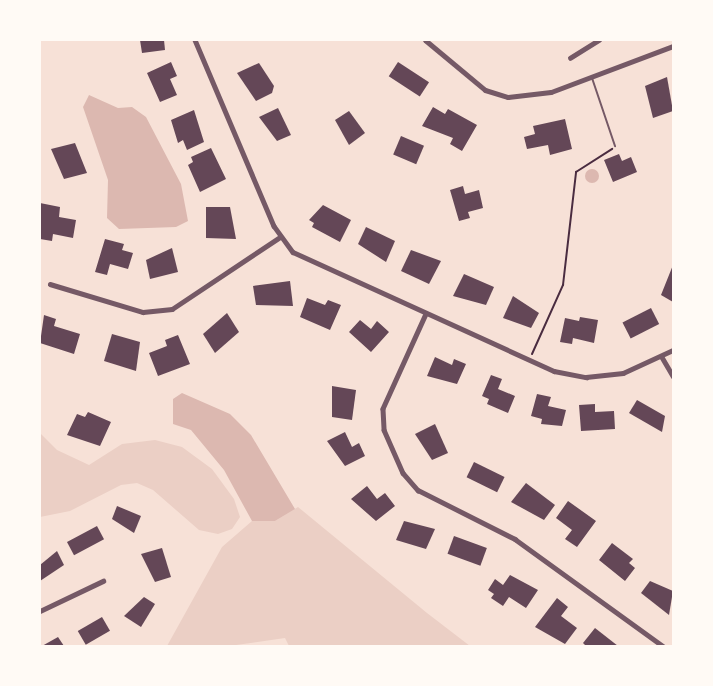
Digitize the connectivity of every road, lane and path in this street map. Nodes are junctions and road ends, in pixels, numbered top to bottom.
1 (195, 40) edge
2 (425, 40) edge
3 (599, 40) edge
4 (673, 46) edge
5 (570, 58) dead end
6 (592, 78) junction
7 (615, 146) joint
8 (280, 237) junction
9 (50, 284) dead end
10 (426, 314) junction
11 (673, 350) edge
12 (662, 357) junction
13 (529, 361) junction
14 (673, 376) edge
15 (103, 580) dead end
16 (40, 611) edge
17 (663, 646) edge

1 - 8 street
2 - 6 street
3 - 5 street
4 - 6 street
6 - 7 lane
7 - 13 path
8 - 9 street
8 - 10 street
10 - 13 street
10 - 17 street
11 - 12 street
12 - 13 street
12 - 14 street
15 - 16 street

